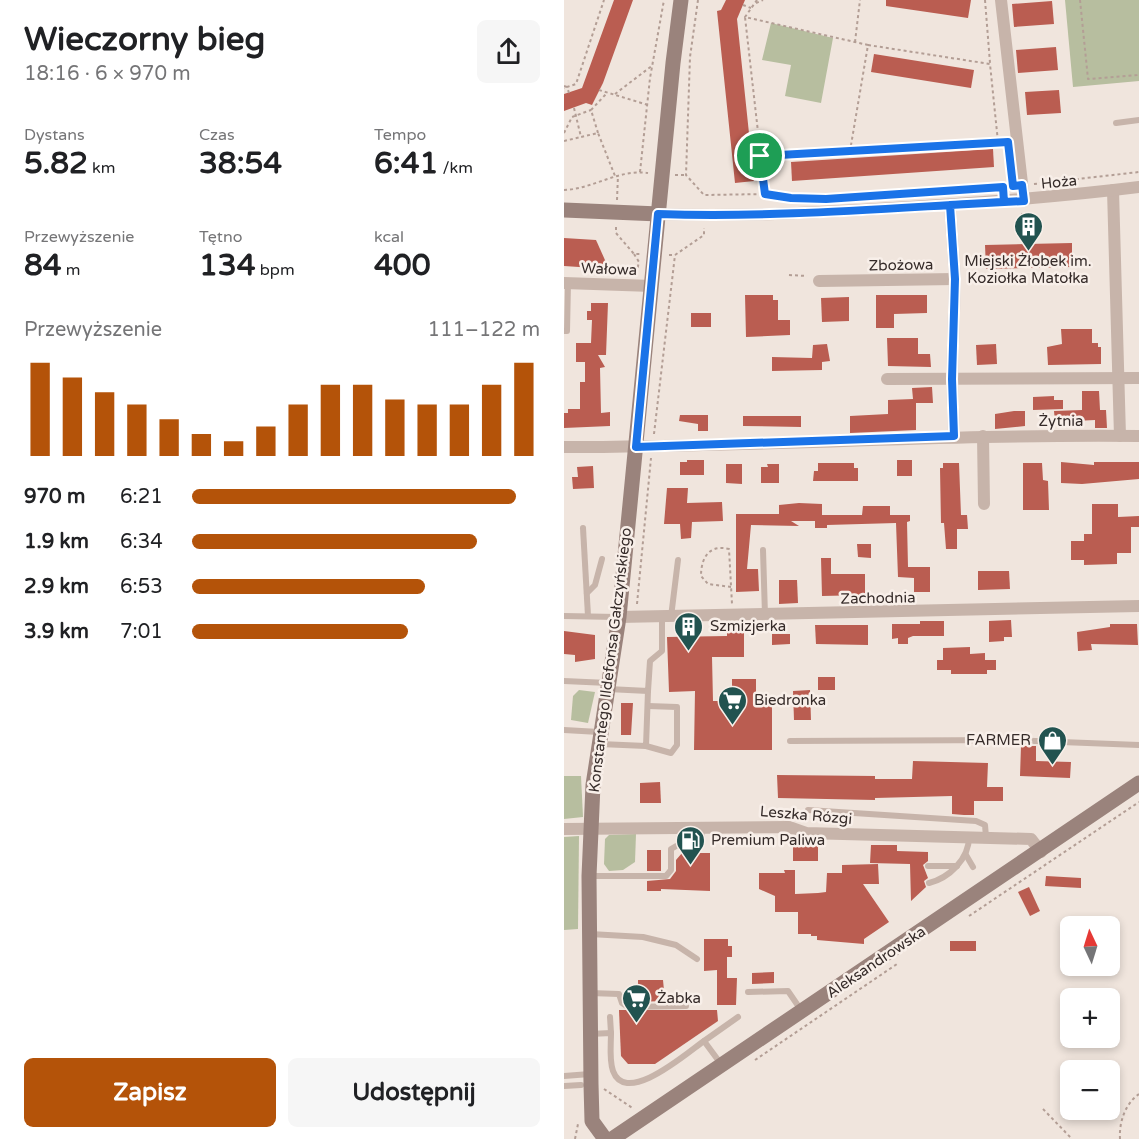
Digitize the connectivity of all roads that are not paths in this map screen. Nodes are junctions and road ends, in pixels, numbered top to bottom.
1 (681, 0) edge
2 (1000, 0) edge
3 (1139, 120) edge
4 (1116, 123) dead end
5 (1139, 187) edge
6 (1113, 190) junction
7 (1024, 201) junction
8 (950, 205) junction
9 (564, 210) edge
10 (658, 214) junction
11 (955, 279) junction
12 (819, 281) road end
13 (566, 283) edge
14 (652, 286) junction
15 (564, 331) edge
16 (1119, 378) junction
17 (1139, 378) edge
18 (886, 379) dead end
19 (952, 379) junction
20 (954, 436) junction
21 (983, 436) junction
22 (1120, 436) junction
23 (1139, 436) edge
24 (564, 447) edge
25 (636, 447) junction
26 (984, 504) dead end
27 (583, 528) dead end
28 (763, 550) dead end
29 (602, 559) dead end
30 (678, 560) dead end
31 (587, 593) junction
32 (1139, 606) edge
33 (765, 615) junction
34 (564, 616) edge
35 (588, 616) junction
36 (619, 617) junction
37 (666, 618) junction
38 (564, 681) edge
39 (608, 686) junction
40 (648, 692) junction
41 (648, 706) junction
42 (564, 730) edge
43 (599, 738) junction
44 (790, 741) dead end
45 (1139, 745) edge
46 (646, 746) junction
47 (1139, 783) edge
48 (808, 810) dead end
49 (702, 826) junction
50 (591, 828) junction
51 (564, 829) edge
52 (969, 837) junction
53 (986, 838) junction
54 (1041, 852) junction
55 (966, 855) junction
56 (928, 866) dead end
57 (957, 866) junction
58 (973, 867) dead end
59 (590, 876) junction
60 (929, 883) dead end
61 (590, 934) junction
62 (697, 959) dead end
63 (748, 992) dead end
64 (590, 993) junction
65 (686, 1006) dead end
66 (610, 1017) dead end
67 (738, 1017) dead end
68 (807, 1017) junction
69 (611, 1033) junction
70 (590, 1034) junction
71 (704, 1041) junction
72 (722, 1065) junction
73 (564, 1076) edge
74 (586, 1079) junction
75 (564, 1086) edge
76 (605, 1139) edge
77 (612, 1139) edge

1 - 10 street, Konstantego Ildefonsa Gałczyńskiego
2 - 7 street
3 - 4 lane
5 - 6 street, Hoża
6 - 7 street, Hoża
6 - 16 street
7 - 8 street, Hoża
8 - 10 street, Hoża
8 - 11 street
9 - 10 street
10 - 14 street, Konstantego Ildefonsa Gałczyńskiego
11 - 12 street, Zbożowa
11 - 19 street, Zbożowa
13 - 14 street, Wałowa
13 - 15 lane
14 - 25 street, Konstantego Ildefonsa Gałczyńskiego
16 - 17 street
16 - 19 street
16 - 22 street
18 - 19 street
19 - 20 street, Zbożowa
20 - 21 street, Żytnia
20 - 25 street, Żytnia
21 - 22 street, Żytnia
21 - 26 street
22 - 23 street, Żytnia
24 - 25 street, Żytnia
25 - 36 street, Konstantego Ildefonsa Gałczyńskiego
27 - 31 lane
28 - 33 lane
29 - 31 lane
30 - 37 lane
31 - 35 lane
32 - 33 street, Zachodnia
33 - 37 street, Zachodnia
34 - 35 lane
35 - 36 lane
36 - 37 street, Zachodnia
36 - 39 street, Konstantego Ildefonsa Gałczyńskiego
37 - 40 lane
38 - 39 lane
39 - 40 lane
39 - 43 street, Konstantego Ildefonsa Gałczyńskiego
40 - 41 lane
41 - 46 lane
41 - 46 lane
42 - 43 lane
43 - 46 lane
43 - 50 street, Konstantego Ildefonsa Gałczyńskiego
44 - 45 lane
47 - 54 street, Aleksandrowska
48 - 53 lane
49 - 50 street, Leszka Rózgi
49 - 52 street, Leszka Rózgi
49 - 59 lane
50 - 51 street, Leszka Rózgi
50 - 59 street, Konstantego Ildefonsa Gałczyńskiego
52 - 53 street, Leszka Rózgi
52 - 55 lane
53 - 54 street, Leszka Rózgi
54 - 68 street, Aleksandrowska
55 - 57 lane
55 - 58 lane
56 - 57 lane
57 - 60 lane
59 - 61 street, Konstantego Ildefonsa Gałczyńskiego
61 - 62 lane
61 - 64 street, Konstantego Ildefonsa Gałczyńskiego
63 - 68 lane
64 - 65 lane
64 - 70 street, Konstantego Ildefonsa Gałczyńskiego
66 - 69 lane
67 - 71 lane
68 - 72 street, Aleksandrowska
69 - 70 lane
69 - 71 lane
70 - 74 street, Konstantego Ildefonsa Gałczyńskiego
71 - 72 lane
72 - 77 street, Aleksandrowska
73 - 74 lane
74 - 75 lane
74 - 76 street, Konstantego Ildefonsa Gałczyńskiego

